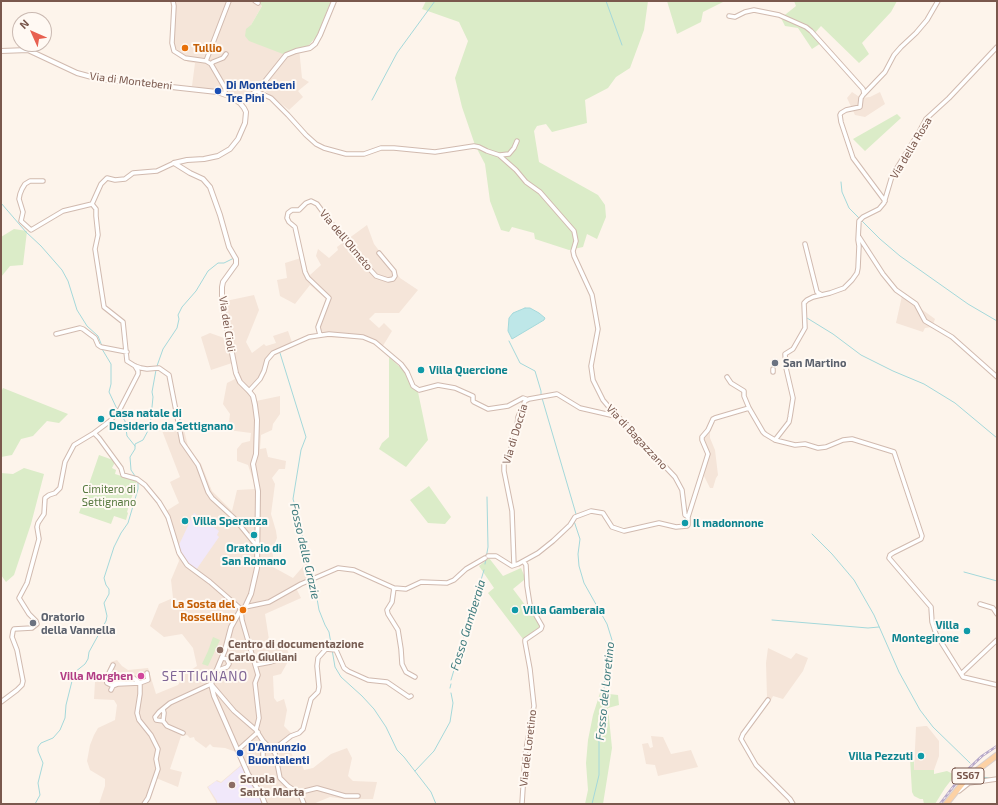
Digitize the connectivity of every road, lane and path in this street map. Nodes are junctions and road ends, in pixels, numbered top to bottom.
1 (173, 1) edge
2 (229, 1) edge
3 (334, 1) edge
4 (938, 1) edge
5 (729, 16) dead end
6 (997, 47) edge
7 (1, 51) edge
8 (226, 54) dead end
9 (206, 61) junction
10 (211, 64) junction
11 (256, 91) junction
12 (225, 94) junction
13 (863, 95) junction
14 (240, 103) junction
15 (516, 141) dead end
16 (499, 155) junction
17 (174, 163) junction
18 (43, 180) dead end
19 (885, 201) junction
20 (92, 204) junction
21 (859, 237) junction
22 (805, 244) dead end
23 (379, 253) dead end
24 (817, 292) junction
25 (822, 295) junction
26 (814, 297) junction
27 (56, 334) dead end
28 (320, 335) junction
29 (793, 349) junction
30 (127, 352) junction
31 (790, 353) dead end
32 (135, 366) junction
33 (727, 377) dead end
34 (997, 377) edge
35 (249, 390) junction
36 (526, 399) junction
37 (749, 408) junction
38 (618, 416) junction
39 (94, 433) junction
40 (775, 440) junction
41 (688, 518) junction
42 (256, 545) junction
43 (524, 562) junction
44 (514, 565) junction
45 (394, 588) junction
46 (980, 604) dead end
47 (243, 608) junction
48 (997, 614) edge
49 (997, 640) edge
50 (222, 656) junction
51 (286, 657) dead end
52 (113, 665) dead end
53 (255, 665) junction
54 (216, 671) junction
55 (147, 673) dead end
56 (962, 675) junction
57 (415, 676) dead end
58 (140, 683) junction
59 (211, 684) junction
60 (997, 685) edge
61 (111, 690) dead end
62 (411, 696) dead end
63 (768, 700) dead end
64 (1, 702) edge
65 (163, 709) junction
66 (163, 720) junction
67 (257, 731) junction
68 (183, 733) dead end
69 (263, 742) junction
70 (238, 750) junction
71 (273, 750) junction
72 (997, 755) edge
73 (263, 762) dead end
74 (997, 780) edge
75 (300, 794) junction
76 (358, 796) dead end
77 (950, 798) junction
78 (144, 804) edge
79 (265, 804) edge
80 (304, 804) edge
81 (522, 804) edge
82 (793, 804) edge
83 (946, 804) edge

1 - 9 street
2 - 9 street
3 - 11 street
4 - 13 street
5 - 13 street
6 - 19 street, Via della Rosa
7 - 12 street, Via di Montebeni
8 - 10 street
9 - 10 street
10 - 12 street
11 - 14 street
11 - 16 street, Via di Bagazzano
12 - 14 street, Via di Montebeni
13 - 19 street
14 - 17 street
15 - 16 street
16 - 38 street, Via di Bagazzano
17 - 20 street
17 - 35 street, Via dei Cioli
18 - 20 street
19 - 21 street
20 - 30 street
21 - 25 street
21 - 34 street
22 - 24 street
23 - 28 street, Via dell'Olmeto
24 - 25 street
24 - 26 street
25 - 26 street
26 - 29 street
27 - 30 street
28 - 35 street
28 - 36 street
29 - 31 street
29 - 40 street
30 - 32 street
32 - 39 street
32 - 42 street
33 - 37 street
35 - 42 street, Via dei Cioli
36 - 38 street, Via di Doccia
36 - 44 street, Via di Doccia
37 - 40 street
37 - 41 street
38 - 41 street, Via di Bagazzano
39 - 47 street
39 - 64 street
40 - 56 street
41 - 43 street
42 - 47 street, Via dei Cioli
43 - 44 street
43 - 81 street, Via del Loretino
44 - 45 street
45 - 47 street
45 - 57 street
46 - 48 street
47 - 50 street, Via dei Cioli
47 - 53 street
49 - 56 street
50 - 54 street, Via dei Cioli
50 - 54 street
51 - 53 street
52 - 58 street
53 - 67 street
54 - 59 street, Via dei Cioli
55 - 58 street
56 - 60 street
58 - 61 street
58 - 78 street
59 - 65 street
59 - 67 street
59 - 70 street
62 - 71 street
63 - 82 street
65 - 66 street
65 - 66 street
66 - 68 street
67 - 69 street
67 - 70 street
69 - 71 street
69 - 73 street
70 - 79 street
71 - 75 street
72 - 77 main road, SS67
74 - 77 street
75 - 76 street
75 - 80 street
77 - 83 main road, SS67

